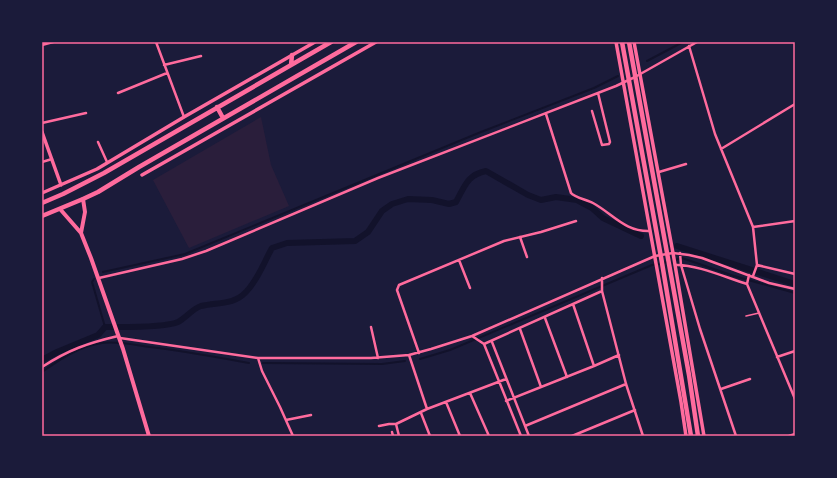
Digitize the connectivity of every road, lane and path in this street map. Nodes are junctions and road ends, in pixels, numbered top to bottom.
1 (53, 42) edge
2 (156, 42) edge
3 (315, 42) edge
4 (331, 42) edge
5 (356, 42) edge
6 (376, 42) edge
7 (616, 42) edge
8 (622, 42) edge
9 (629, 42) edge
10 (634, 42) edge
11 (696, 42) edge
12 (42, 45) edge
13 (689, 46) junction
14 (292, 55) junction
15 (201, 56) dead end
16 (164, 65) junction
17 (291, 65) junction
18 (167, 73) junction
19 (640, 73) junction
20 (635, 76) junction
21 (629, 79) junction
22 (623, 82) junction
23 (118, 93) dead end
24 (598, 93) junction
25 (795, 104) edge
26 (217, 107) junction
27 (647, 108) junction
28 (641, 110) junction
29 (592, 111) dead end
30 (86, 113) dead end
31 (546, 114) junction
32 (184, 117) junction
33 (223, 118) junction
34 (42, 123) edge
35 (42, 132) edge
36 (98, 142) dead end
37 (721, 149) junction
38 (52, 159) junction
39 (42, 162) edge
40 (107, 162) junction
41 (686, 164) dead end
42 (97, 169) junction
43 (659, 172) junction
44 (104, 173) junction
45 (142, 175) dead end
46 (61, 185) junction
47 (42, 193) edge
48 (83, 199) junction
49 (42, 203) edge
50 (60, 209) junction
51 (42, 216) edge
52 (795, 221) edge
53 (576, 222) dead end
54 (753, 227) junction
55 (650, 231) junction
56 (81, 233) junction
57 (520, 237) junction
58 (680, 253) junction
59 (674, 255) junction
60 (655, 256) junction
61 (527, 257) dead end
62 (458, 260) junction
63 (680, 263) junction
64 (675, 264) junction
65 (756, 267) junction
66 (795, 274) edge
67 (751, 276) junction
68 (99, 278) junction
69 (602, 278) junction
70 (747, 283) junction
71 (470, 288) dead end
72 (603, 289) junction
73 (795, 290) edge
74 (573, 304) junction
75 (759, 313) junction
76 (746, 316) dead end
77 (544, 317) junction
78 (371, 327) dead end
79 (520, 328) junction
80 (119, 337) junction
81 (473, 337) junction
82 (492, 342) junction
83 (484, 344) junction
84 (684, 348) junction
85 (690, 350) junction
86 (795, 351) edge
87 (419, 353) junction
88 (619, 355) junction
89 (409, 356) junction
90 (777, 357) junction
91 (258, 358) junction
92 (378, 358) junction
93 (594, 366) junction
94 (42, 367) edge
95 (677, 370) junction
96 (691, 375) junction
97 (567, 377) junction
98 (506, 379) junction
99 (750, 379) dead end
100 (498, 382) junction
101 (626, 384) junction
102 (541, 387) junction
103 (721, 389) junction
104 (470, 393) junction
105 (513, 398) junction
106 (795, 399) edge
107 (506, 401) junction
108 (683, 401) junction
109 (446, 402) junction
110 (427, 409) junction
111 (635, 410) junction
112 (421, 413) junction
113 (311, 415) dead end
114 (286, 420) junction
115 (396, 424) junction
116 (378, 426) dead end
117 (525, 426) junction
118 (392, 432) dead end
119 (795, 434) edge
120 (149, 436) edge
121 (292, 436) edge
122 (393, 436) edge
123 (399, 436) edge
124 (430, 436) edge
125 (460, 436) edge
126 (489, 436) edge
127 (521, 436) edge
128 (529, 436) edge
129 (572, 436) edge
130 (643, 436) edge
131 (686, 436) edge
132 (691, 436) edge
133 (698, 436) edge
134 (704, 436) edge
135 (736, 436) edge
136 (789, 436) edge

1 - 12 street
2 - 16 street
3 - 14 street
4 - 17 highway
5 - 33 highway
6 - 45 street
7 - 22 street
8 - 21 highway
9 - 20 highway
10 - 19 street
11 - 13 street
13 - 19 street
13 - 37 street
14 - 17 highway
14 - 32 street
15 - 16 street
16 - 18 street
17 - 26 highway
18 - 23 street
18 - 32 street
19 - 20 street
19 - 27 street
20 - 21 street
20 - 28 highway
21 - 22 street
21 - 95 highway
22 - 24 street
22 - 55 street
24 - 29 street
24 - 31 street
25 - 37 street
26 - 33 highway
26 - 44 highway
27 - 28 highway
27 - 43 street
28 - 84 highway
30 - 34 street
31 - 55 street
31 - 68 street
32 - 40 street
33 - 48 highway
35 - 38 street
36 - 40 street
37 - 54 street
38 - 39 street
38 - 46 street
40 - 42 street
41 - 43 street
42 - 44 highway
42 - 46 street
43 - 59 street
44 - 49 highway
46 - 47 street
48 - 50 highway
48 - 56 main road
50 - 51 highway
50 - 56 main road
52 - 54 street
53 - 57 street
54 - 65 street
55 - 60 street
56 - 68 main road
57 - 61 street
57 - 62 street
58 - 59 street
58 - 63 street
58 - 67 street
59 - 60 street
59 - 64 street
60 - 69 street
60 - 95 street
62 - 71 street
62 - 87 street
63 - 64 street
63 - 70 street
63 - 103 street
64 - 85 street
65 - 66 street
65 - 67 street
67 - 70 street
67 - 73 street
68 - 80 main road
69 - 72 street
69 - 81 street
70 - 75 street
72 - 74 street
72 - 88 street
74 - 77 street
74 - 93 street
75 - 76 lane
75 - 90 street
77 - 79 street
77 - 97 street
78 - 92 street
79 - 82 street
79 - 102 street
80 - 91 street
80 - 94 street
80 - 120 main road
81 - 83 street
81 - 87 street
82 - 83 street
82 - 98 street
83 - 100 street
84 - 85 highway
84 - 96 highway
85 - 96 street
86 - 90 street
87 - 89 street
88 - 93 street
88 - 101 street
89 - 92 street
89 - 110 street
90 - 106 street
91 - 92 street
91 - 114 street
93 - 97 street
95 - 108 highway
96 - 133 highway
96 - 134 street
97 - 102 street
98 - 100 street
98 - 105 street
99 - 103 street
100 - 104 street
100 - 107 street
101 - 111 street
101 - 117 street
102 - 105 street
103 - 135 street
104 - 109 street
104 - 126 street
105 - 107 street
105 - 117 street
107 - 127 street
108 - 131 street
108 - 132 highway
109 - 110 street
109 - 125 street
110 - 112 street
111 - 129 street
111 - 130 street
112 - 115 street
112 - 124 street
113 - 114 street
114 - 121 street
115 - 116 street
115 - 123 street
117 - 128 street
118 - 122 street
119 - 136 street

